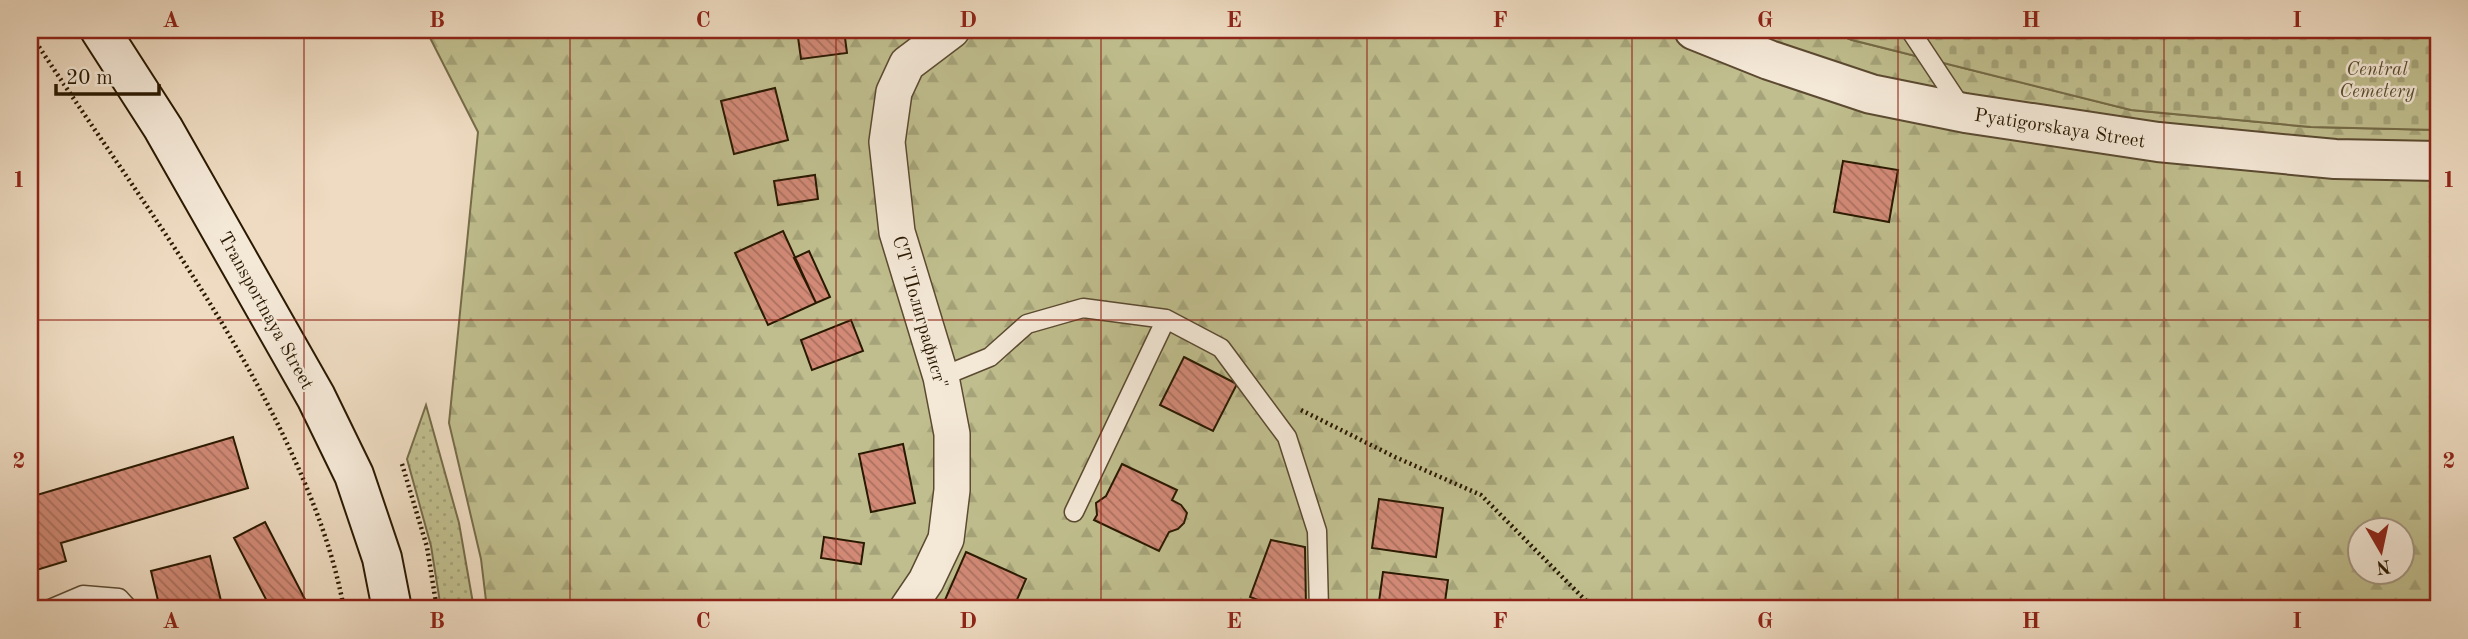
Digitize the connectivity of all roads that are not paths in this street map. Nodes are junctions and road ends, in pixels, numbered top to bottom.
1 (100, 30) edge
2 (952, 30) edge
3 (1694, 30) edge
4 (1910, 30) edge
5 (1965, 113) junction
6 (2438, 161) edge
7 (1166, 319) junction
8 (941, 377) junction
9 (1074, 512) dead end
10 (50, 609) edge
11 (129, 609) edge
12 (392, 609) edge
13 (907, 609) edge
14 (1319, 609) edge

1 - 12 street, Transportnaya Street
2 - 8 street, СТ "Полиграфист"
3 - 5 street, Pyatigorskaya Street
4 - 5 lane
5 - 6 street, Pyatigorskaya Street
7 - 8 lane
7 - 9 lane
7 - 14 lane
8 - 13 street, СТ "Полиграфист"
10 - 11 lane

